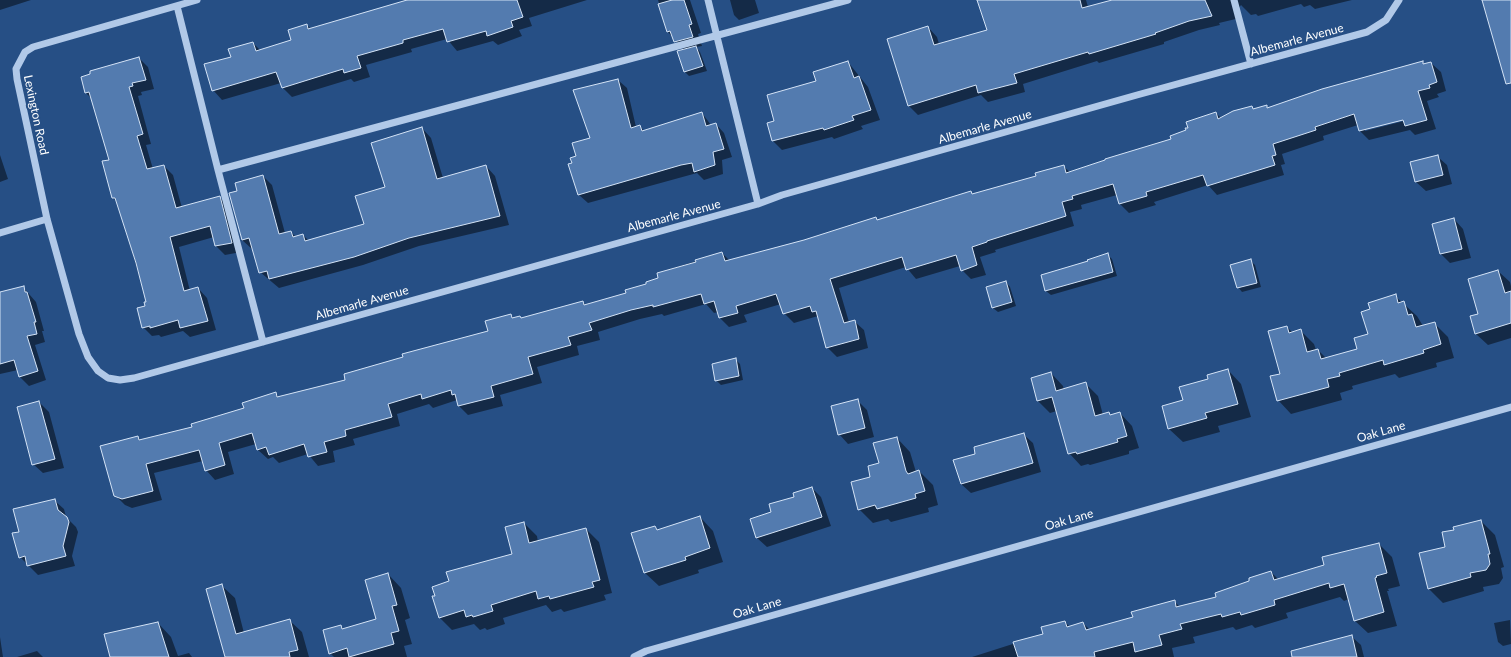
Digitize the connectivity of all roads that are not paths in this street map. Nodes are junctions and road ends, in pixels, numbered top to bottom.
1 (197, 0) edge
2 (708, 0) edge
3 (848, 0) edge
4 (1234, 0) edge
5 (1399, 0) edge
6 (177, 6) junction
7 (717, 36) junction
8 (1251, 64) junction
9 (218, 170) junction
10 (758, 204) junction
11 (47, 218) junction
12 (0, 233) edge
13 (263, 342) junction
14 (1511, 407) edge
15 (634, 657) edge

1 - 6 street, Lexington Road
2 - 7 street
3 - 7 street
4 - 8 street
5 - 8 street, Albemarle Avenue
6 - 9 street
6 - 11 street, Lexington Road
7 - 9 street
7 - 10 street
8 - 10 street, Albemarle Avenue
9 - 13 street
10 - 13 street, Albemarle Avenue
11 - 12 street
11 - 13 street, Albemarle Avenue
14 - 15 street, Oak Lane

